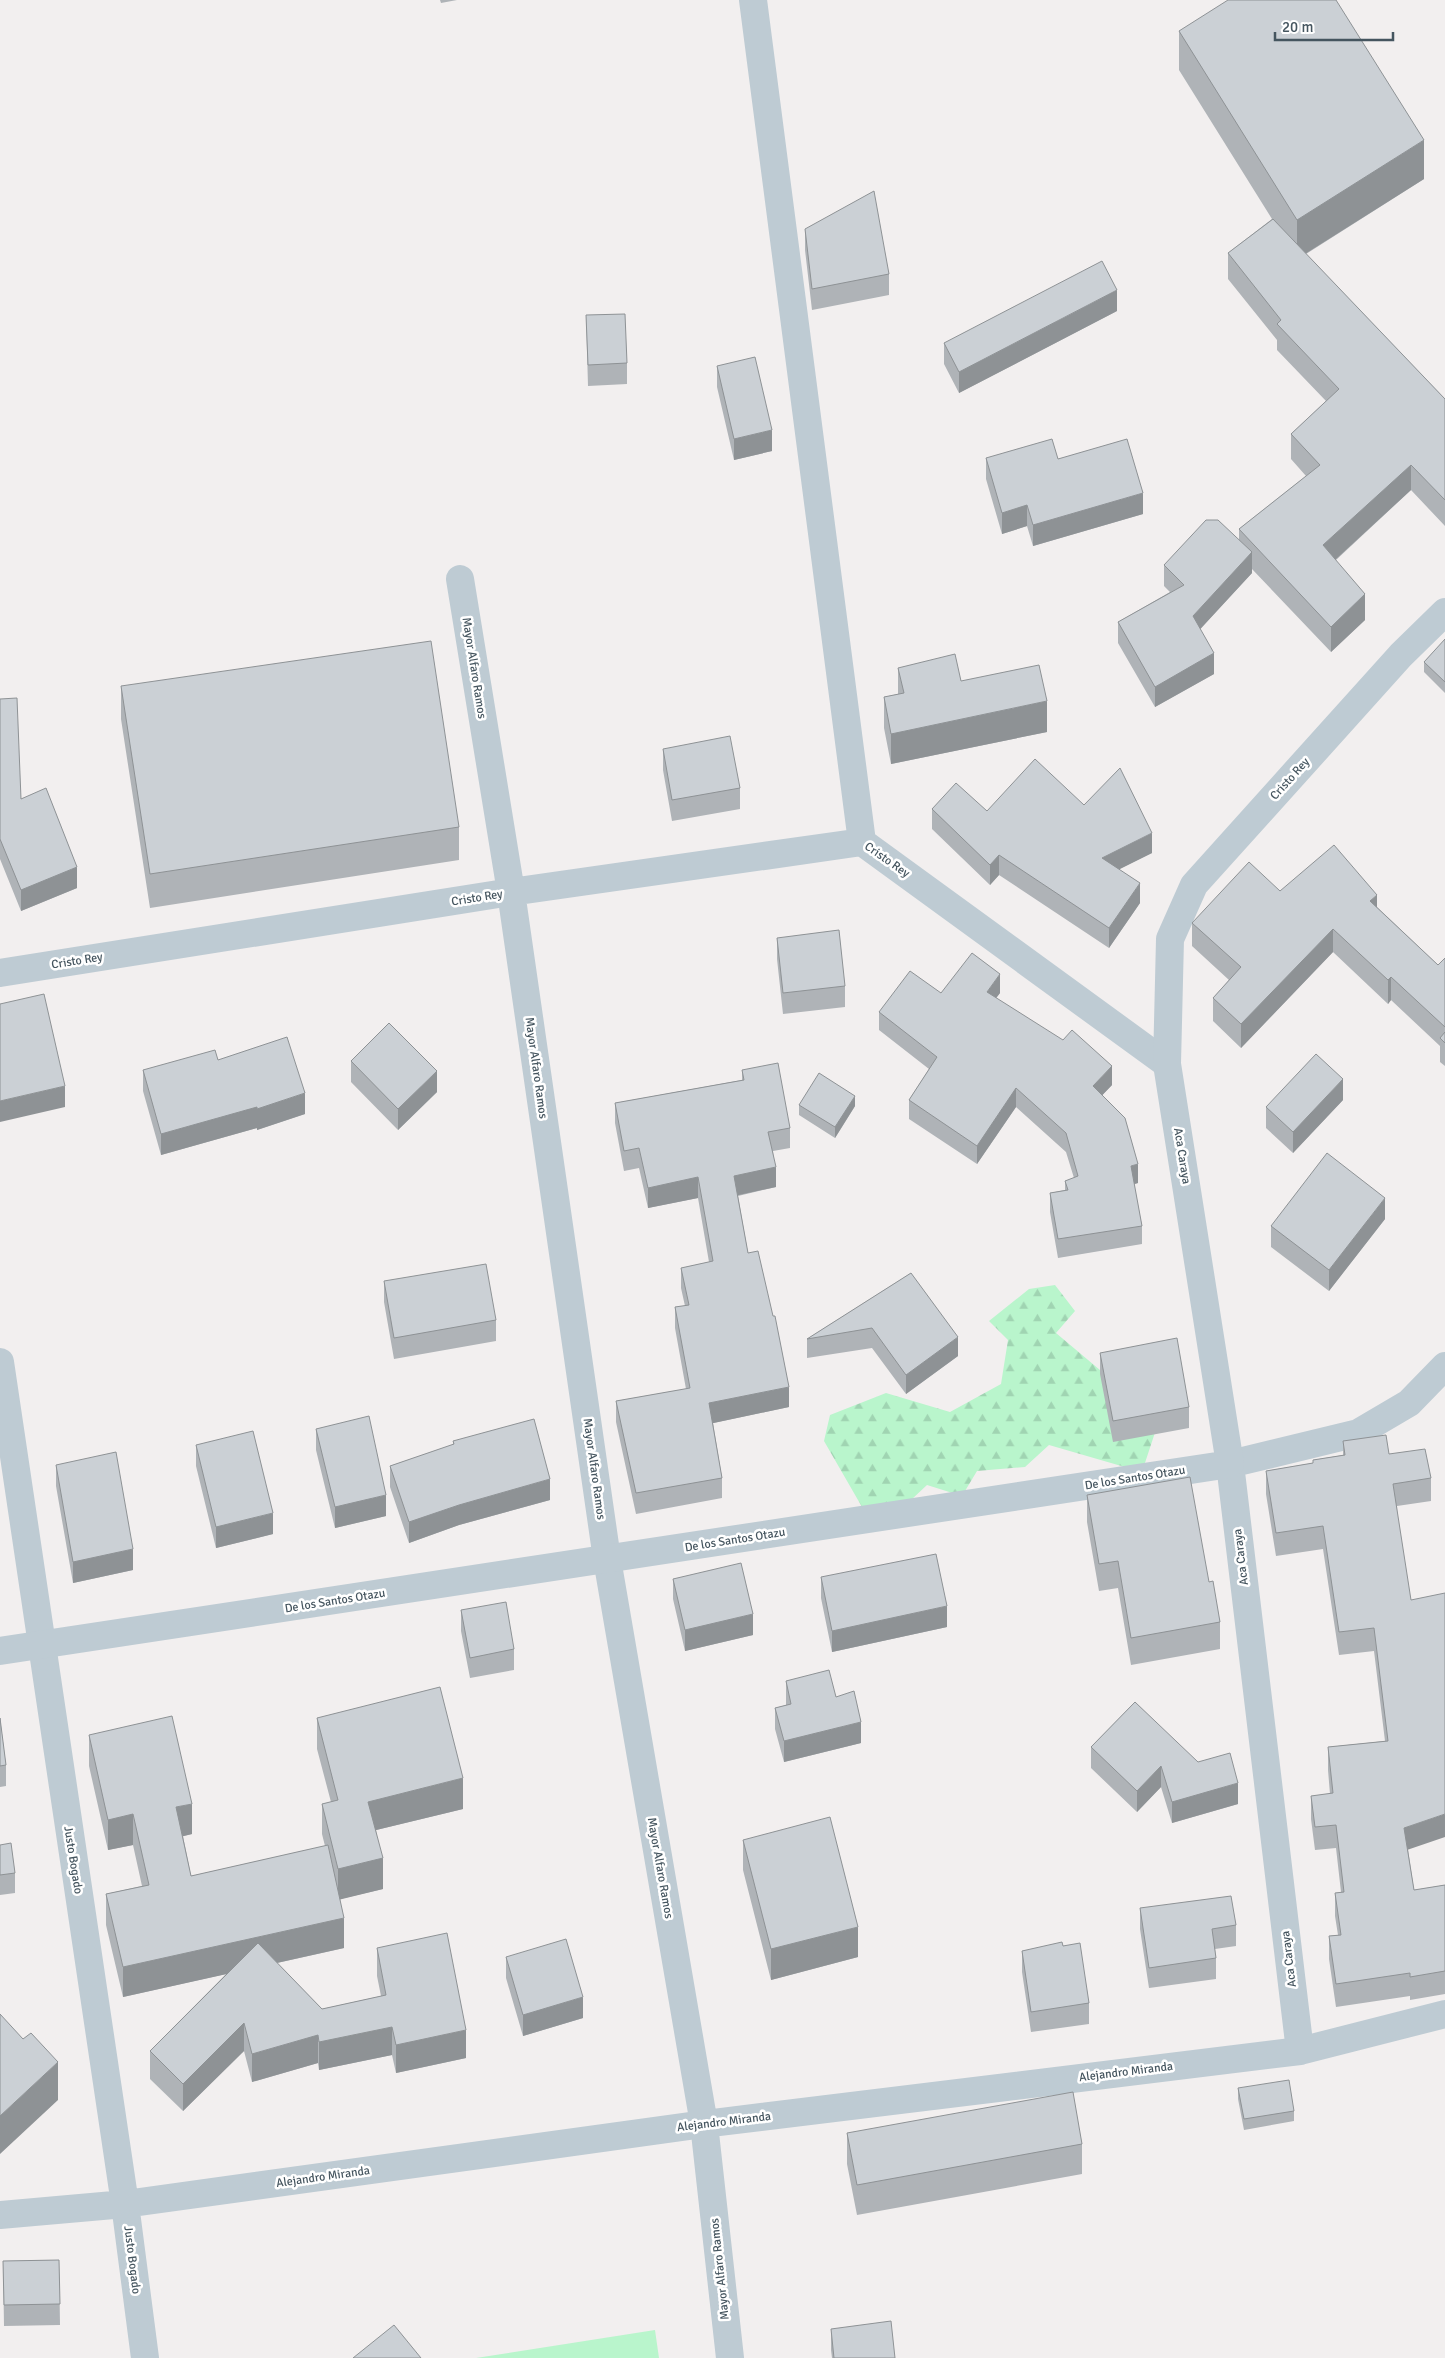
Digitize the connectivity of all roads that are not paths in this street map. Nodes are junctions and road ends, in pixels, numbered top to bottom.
1 (753, 0) edge
2 (460, 579) dead end
3 (1445, 612) edge
4 (862, 842) junction
5 (511, 892) junction
6 (0, 973) edge
7 (1167, 1064) junction
8 (0, 1362) edge
9 (1445, 1366) edge
10 (1230, 1464) junction
11 (608, 1559) junction
12 (41, 1645) junction
13 (0, 1651) edge
14 (1445, 2014) edge
15 (1300, 2051) junction
16 (704, 2124) junction
17 (125, 2204) junction
18 (0, 2215) edge
19 (145, 2358) edge
20 (730, 2358) edge

1 - 4 street
2 - 5 street, Mayor Alfaro Ramos
3 - 7 street, Cristo Rey
4 - 5 street, Cristo Rey
4 - 7 street, Cristo Rey
5 - 6 street, Cristo Rey
5 - 11 street, Mayor Alfaro Ramos
7 - 10 street, Aca Caraya
8 - 12 street, Justo Bogado
9 - 10 street, De los Santos Otazu
10 - 11 street, De los Santos Otazu
10 - 15 street, Aca Caraya
11 - 12 street, De los Santos Otazu
11 - 16 street, Mayor Alfaro Ramos
12 - 13 street, De los Santos Otazu
12 - 17 street, Justo Bogado
14 - 15 street, Alejandro Miranda
15 - 16 street, Alejandro Miranda
16 - 17 street, Alejandro Miranda
16 - 20 street, Mayor Alfaro Ramos
17 - 18 street, Alejandro Miranda
17 - 19 street, Justo Bogado

